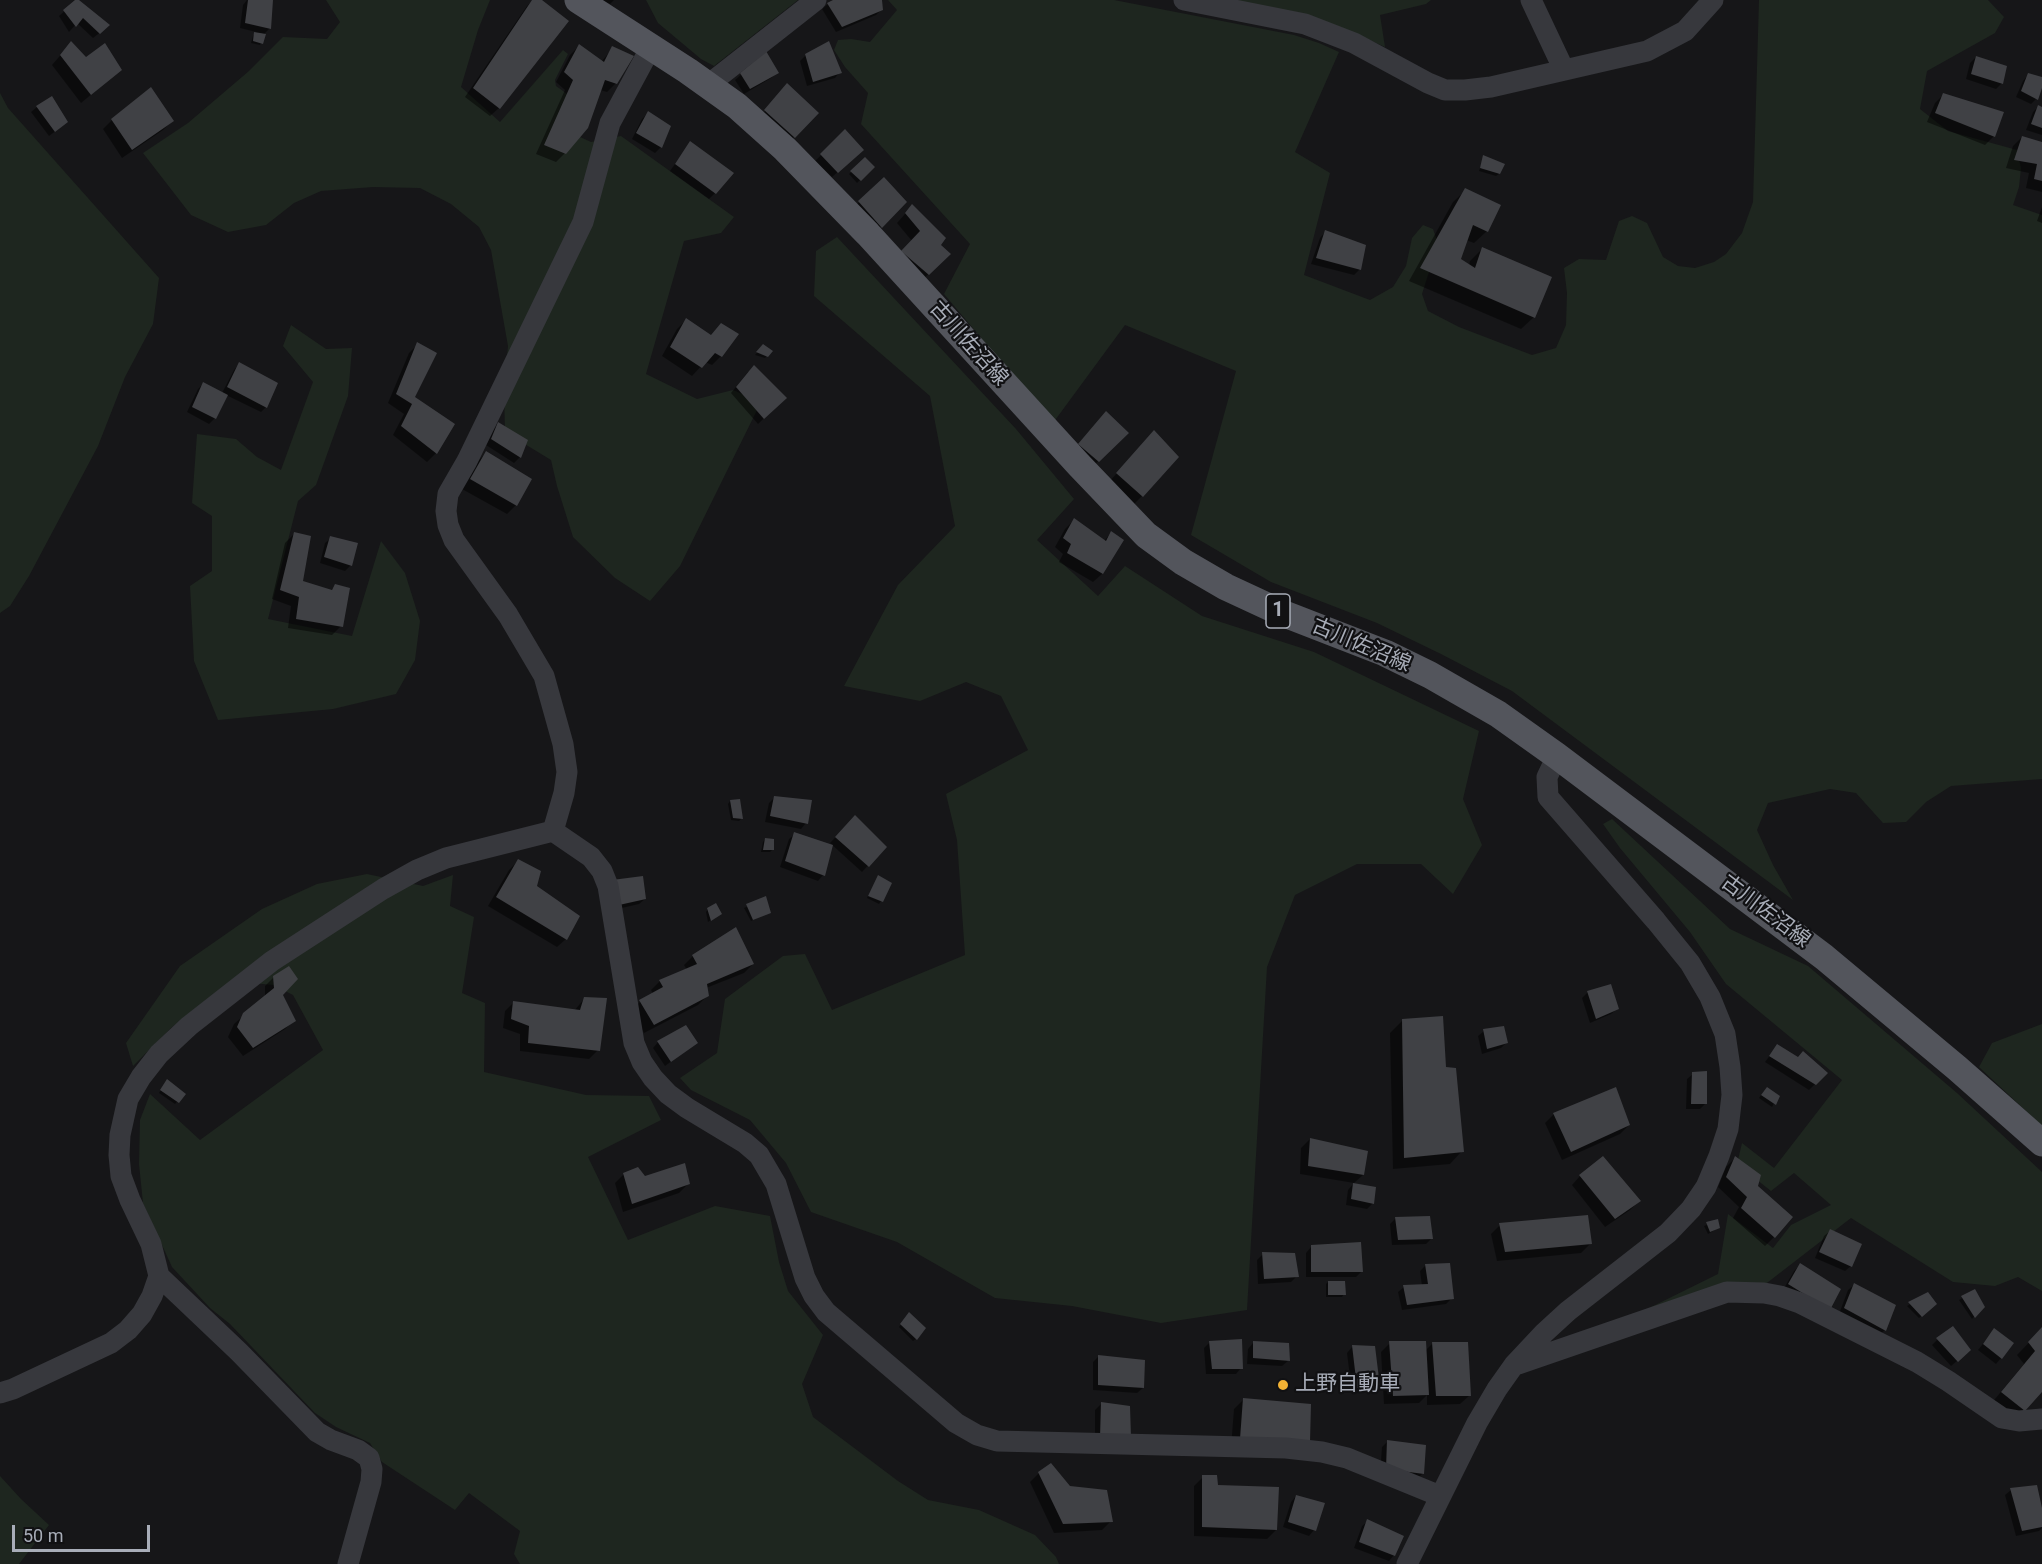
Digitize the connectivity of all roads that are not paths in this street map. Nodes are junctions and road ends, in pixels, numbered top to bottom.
1 (578, 0) edge
2 (816, 0) edge
3 (1184, 0) edge
4 (1531, 0) edge
5 (1713, 0) edge
6 (651, 47) junction
7 (1564, 70) junction
8 (708, 85) junction
9 (1557, 756) junction
10 (553, 831) junction
11 (2042, 1143) edge
12 (159, 1276) junction
13 (1514, 1365) junction
14 (0, 1393) edge
15 (2042, 1419) edge
16 (1440, 1496) junction
17 (348, 1564) edge
18 (1407, 1564) edge

1 - 6 main road, 古川佐沼線 / 1
2 - 8 street
3 - 7 street
4 - 7 street
5 - 7 street
6 - 8 main road, 古川佐沼線 / 1
6 - 10 street
8 - 9 main road, 古川佐沼線 / 1
9 - 11 main road, 古川佐沼線 / 1
9 - 13 street
10 - 12 street
10 - 16 street
12 - 14 street
12 - 17 street
13 - 15 street
13 - 16 street
16 - 18 street

